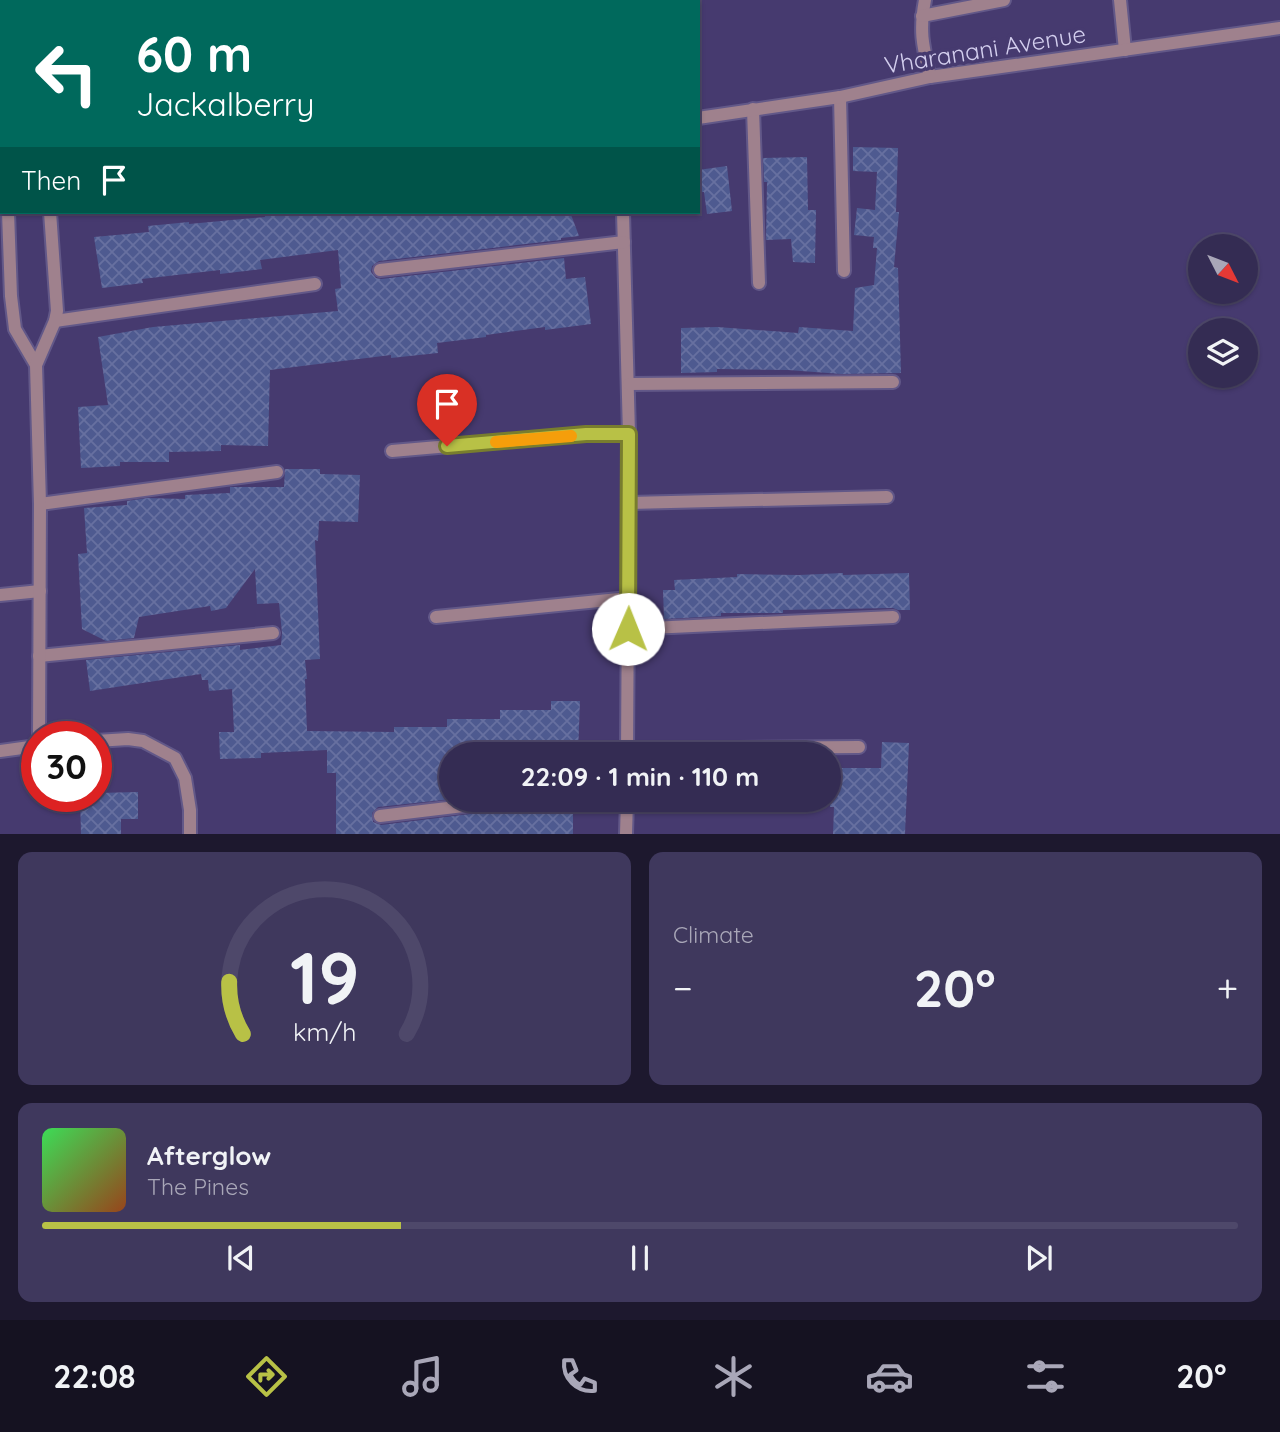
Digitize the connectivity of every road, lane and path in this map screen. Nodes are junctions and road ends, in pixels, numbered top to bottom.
1 (925, 0) edge
2 (1004, 0) edge
3 (1120, 0) edge
4 (922, 16) junction
5 (1280, 28) edge
6 (1125, 50) junction
7 (930, 77) junction
8 (840, 97) junction
9 (753, 109) junction
10 (700, 118) edge
11 (8, 214) edge
12 (50, 214) edge
13 (622, 214) edge
14 (624, 242) junction
15 (380, 270) dead end
16 (844, 271) dead end
17 (759, 283) dead end
18 (315, 284) dead end
19 (55, 321) junction
20 (15, 329) junction
21 (0, 331) edge
22 (36, 365) junction
23 (893, 382) dead end
24 (629, 384) junction
25 (629, 434) junction
26 (392, 451) dead end
27 (277, 472) dead end
28 (887, 497) dead end
29 (629, 503) junction
30 (40, 504) junction
31 (40, 591) junction
32 (0, 595) edge
33 (629, 598) junction
34 (436, 617) dead end
35 (893, 617) dead end
36 (628, 629) junction
37 (273, 633) dead end
38 (39, 656) junction
39 (39, 721) edge
40 (112, 740) edge
41 (627, 742) edge
42 (841, 747) edge
43 (859, 747) dead end
44 (21, 748) edge
45 (0, 751) edge
46 (439, 809) edge
47 (627, 812) edge
48 (380, 816) dead end
49 (190, 834) edge
50 (626, 834) edge

1 - 4 street
2 - 4 street
3 - 6 street
4 - 7 street
5 - 6 street, Vharanani Avenue
6 - 7 street, Vharanani Avenue
7 - 8 street, Vharanani Avenue
8 - 9 street, Vharanani Avenue
8 - 16 street
9 - 10 street, Vharanani Avenue
9 - 17 street
11 - 20 street
12 - 19 street
13 - 14 street
14 - 15 street
14 - 24 street
18 - 19 street
19 - 22 street
20 - 21 street
20 - 22 street
22 - 30 street
23 - 24 street
24 - 25 street
25 - 26 street
25 - 29 street
27 - 30 street
28 - 29 street
29 - 33 street
30 - 31 street
31 - 32 street
31 - 38 street
33 - 34 street
33 - 36 street
35 - 36 street
36 - 41 street
37 - 38 street
38 - 39 street
40 - 49 street
42 - 43 street
44 - 45 street
46 - 48 street
47 - 50 street

